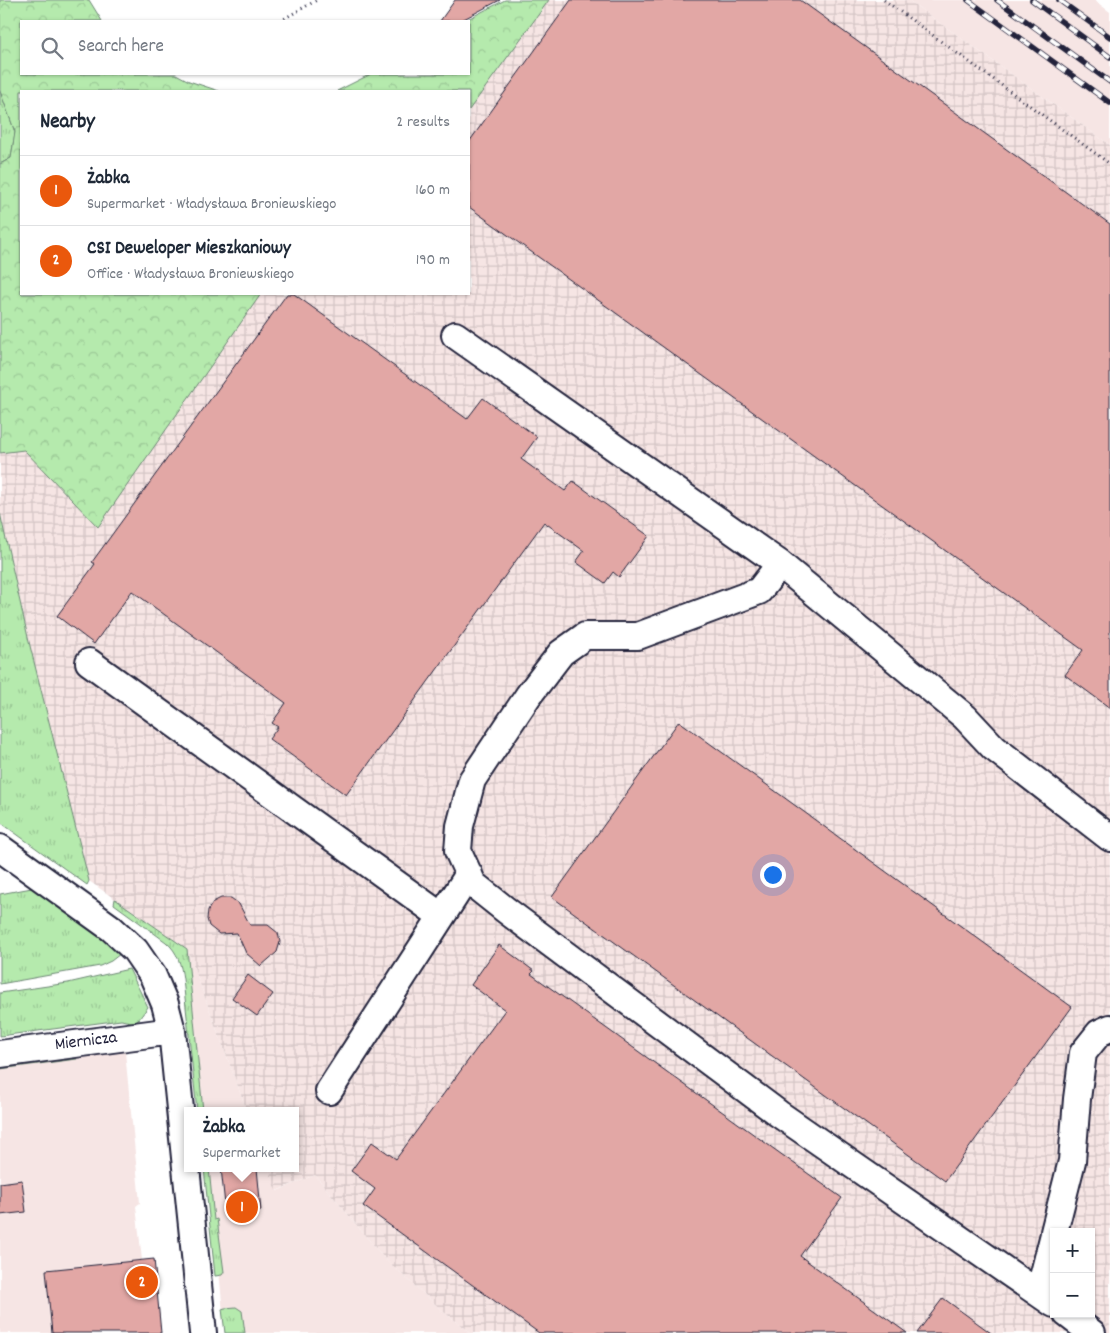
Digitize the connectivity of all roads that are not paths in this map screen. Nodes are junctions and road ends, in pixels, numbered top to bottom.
1 (455, 335) dead end
2 (780, 564) junction
3 (89, 662) dead end
4 (1110, 838) edge
5 (0, 848) edge
6 (468, 874) junction
7 (441, 916) junction
8 (1110, 1028) edge
9 (172, 1031) junction
10 (0, 1054) edge
11 (329, 1090) dead end
12 (184, 1148) edge
13 (186, 1172) edge
14 (1055, 1228) edge
15 (1050, 1266) edge
16 (1046, 1299) edge
17 (1072, 1318) edge
18 (203, 1333) edge
19 (1092, 1333) edge

1 - 2 street
2 - 4 street
2 - 6 street
3 - 7 street
5 - 9 street
6 - 7 street
6 - 16 street
7 - 11 street
8 - 14 street
9 - 10 street, Miernicza
9 - 12 street
13 - 18 street
15 - 16 street
17 - 19 street

